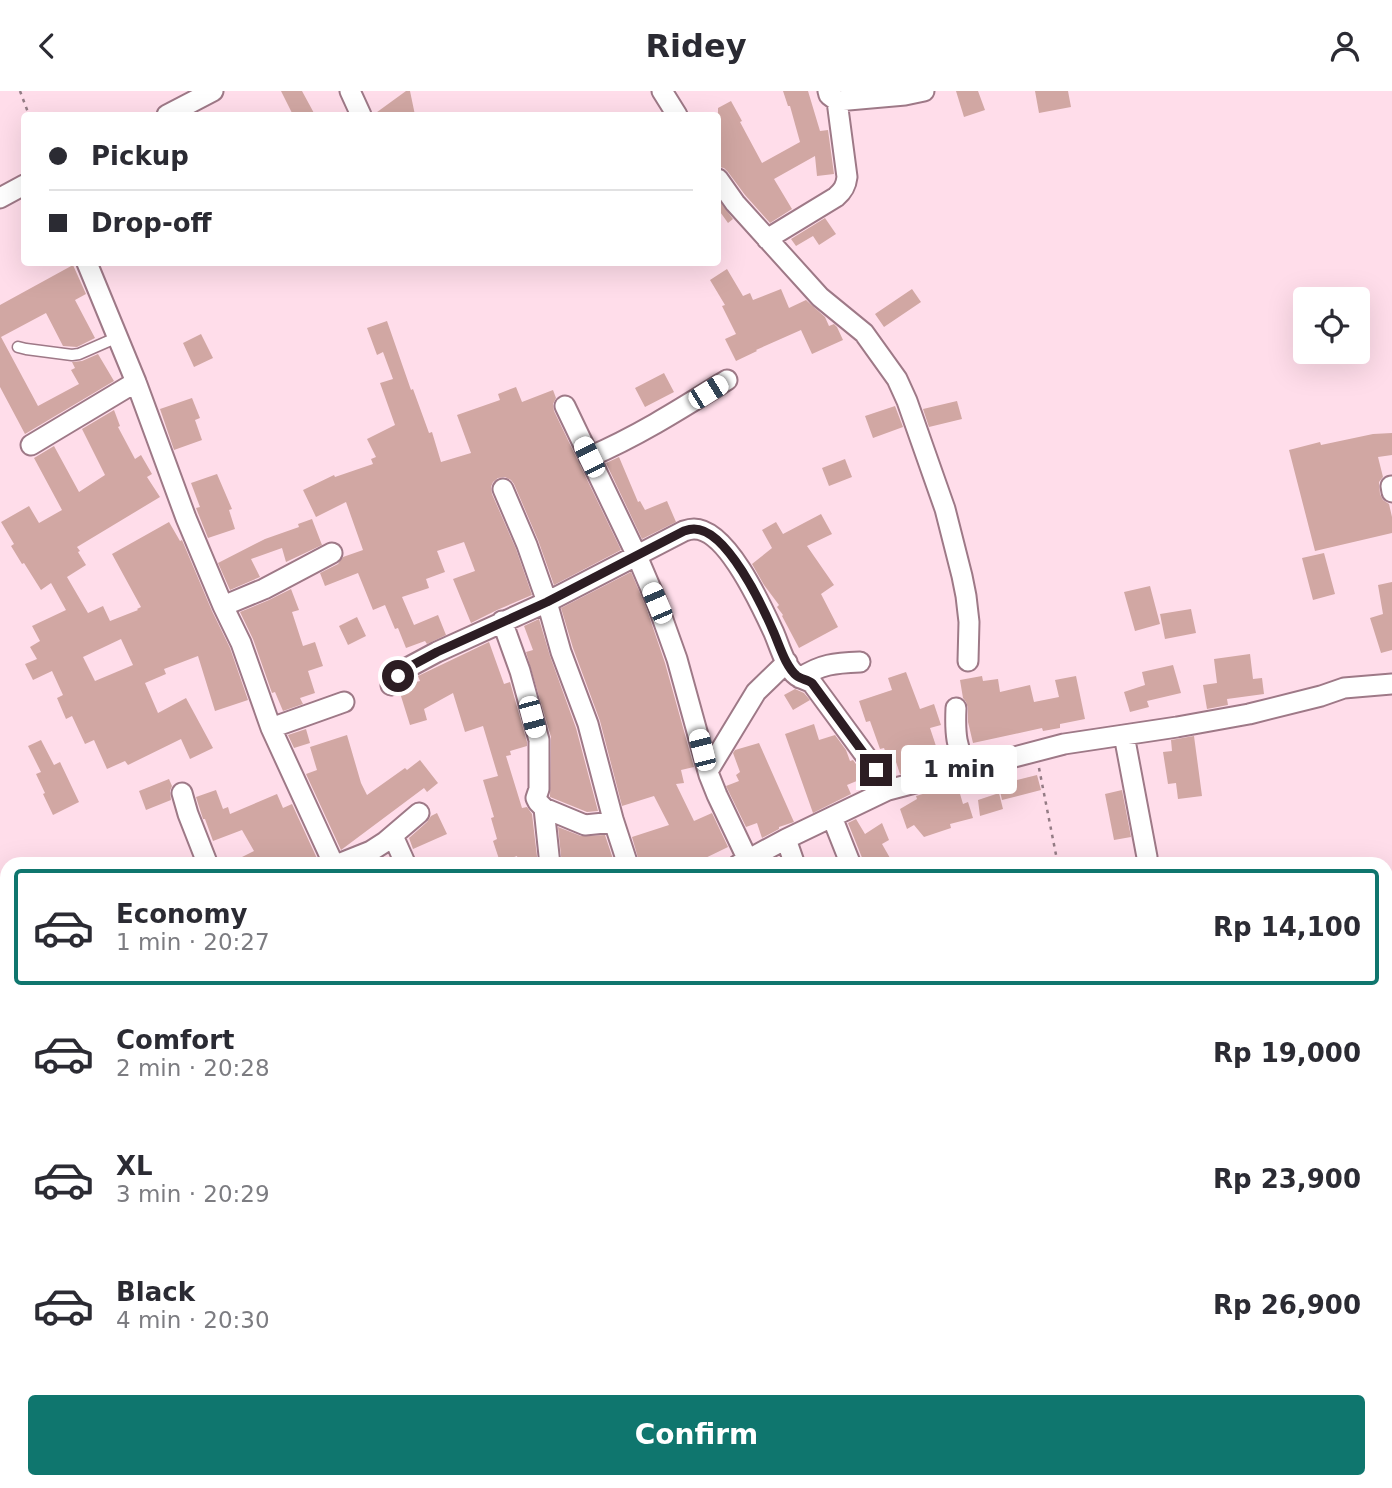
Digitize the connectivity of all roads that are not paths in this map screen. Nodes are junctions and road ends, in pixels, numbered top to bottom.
1 (213, 91) edge
2 (350, 91) edge
3 (662, 91) edge
4 (924, 91) edge
5 (833, 96) edge
6 (173, 112) edge
7 (360, 112) edge
8 (675, 112) edge
9 (721, 183) edge
10 (21, 187) edge
11 (0, 198) edge
12 (767, 239) junction
13 (88, 266) edge
14 (118, 337) junction
15 (18, 347) dead end
16 (727, 380) dead end
17 (136, 381) junction
18 (565, 406) dead end
19 (31, 445) dead end
20 (589, 457) junction
21 (503, 489) dead end
22 (332, 553) dead end
23 (637, 556) junction
24 (547, 602) junction
25 (223, 606) junction
26 (502, 621) junction
27 (968, 661) dead end
28 (860, 662) dead end
29 (793, 670) junction
30 (1392, 684) edge
31 (391, 685) dead end
32 (344, 702) dead end
33 (957, 708) dead end
34 (271, 728) junction
35 (1124, 735) junction
36 (971, 769) junction
37 (710, 778) junction
38 (888, 790) junction
39 (182, 793) dead end
40 (540, 798) junction
41 (419, 813) dead end
42 (612, 816) junction
43 (832, 817) junction
44 (786, 839) junction
45 (398, 848) edge
46 (205, 857) edge
47 (331, 857) edge
48 (357, 857) edge
49 (549, 857) edge
50 (625, 857) edge
51 (741, 857) edge
52 (752, 857) edge
53 (792, 857) edge
54 (848, 857) edge
55 (1147, 857) dead end

1 - 6 street
2 - 7 street
3 - 8 street
4 - 5 street
5 - 12 street
9 - 12 street
10 - 11 street
12 - 27 street
13 - 14 street
14 - 15 lane
14 - 17 street
16 - 20 street
17 - 19 street
17 - 25 street
18 - 20 street
20 - 23 street
21 - 24 street
22 - 25 street
23 - 24 street
23 - 29 street
23 - 37 street
24 - 26 street
24 - 42 street
25 - 34 street
26 - 31 street
26 - 40 street
28 - 29 street
29 - 37 street
29 - 38 street
30 - 35 street
32 - 34 street
33 - 36 street
34 - 47 street
35 - 36 street
35 - 55 street
36 - 38 street
37 - 51 street
38 - 43 street
39 - 46 street
40 - 42 street
40 - 49 street
41 - 45 street
42 - 50 street
43 - 44 street
43 - 54 street
44 - 52 street
44 - 53 street
45 - 48 street

